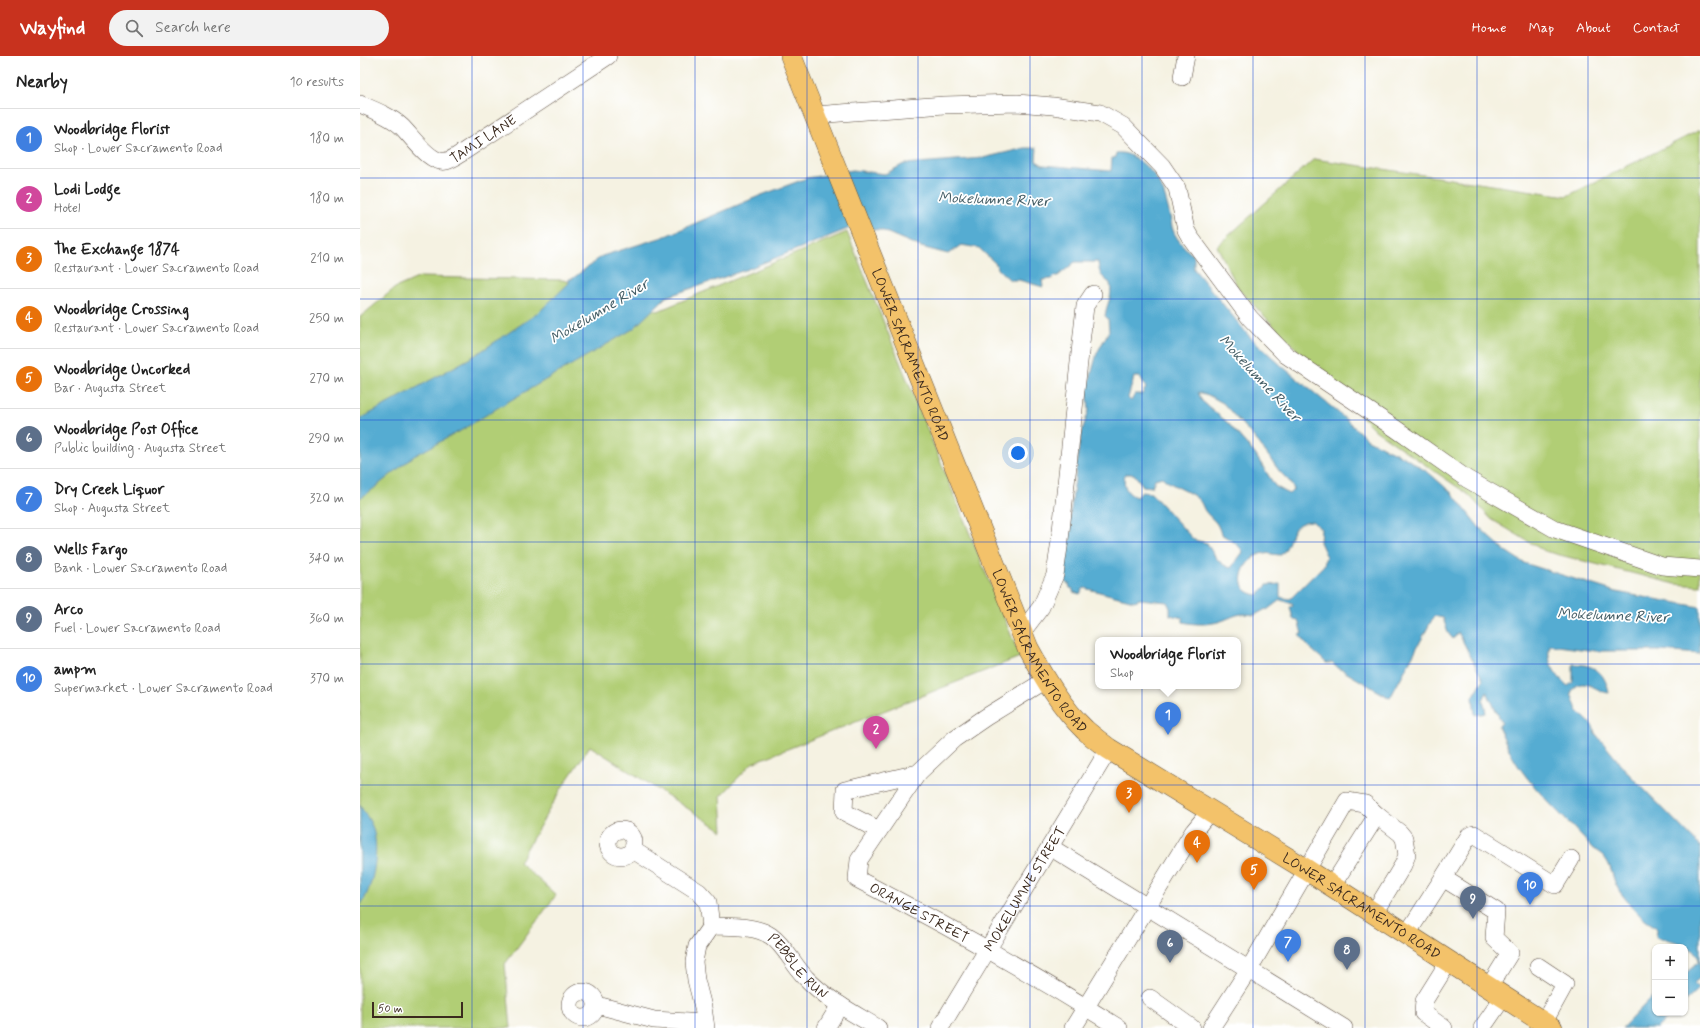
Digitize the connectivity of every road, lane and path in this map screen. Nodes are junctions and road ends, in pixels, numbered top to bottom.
1 (608, 56) edge
2 (791, 56) edge
3 (1186, 56) edge
4 (1182, 77) dead end
5 (360, 104) edge
6 (815, 115) junction
7 (1093, 294) dead end
8 (1700, 569) edge
9 (1022, 632) junction
10 (1046, 680) junction
11 (1109, 749) junction
12 (918, 773) junction
13 (1210, 811) junction
14 (1377, 815) junction
15 (879, 830) junction
16 (1050, 847) junction
17 (633, 850) dead end
18 (1571, 859) dead end
19 (1307, 870) junction
20 (1444, 878) junction
21 (1332, 886) junction
22 (1148, 907) junction
23 (1374, 913) junction
24 (711, 926) junction
25 (1407, 934) junction
26 (987, 950) junction
27 (1449, 961) junction
28 (1538, 966) dead end
29 (1249, 969) junction
30 (1496, 991) junction
31 (1150, 998) dead end
32 (597, 1005) dead end
33 (840, 1005) junction
34 (1086, 1007) junction
35 (1548, 1025) edge
36 (706, 1026) edge
37 (826, 1028) edge
38 (878, 1028) edge
39 (940, 1028) edge
40 (1073, 1028) edge
41 (1119, 1028) edge
42 (1192, 1028) edge
43 (1212, 1028) edge
44 (1344, 1028) edge
45 (1444, 1028) edge
46 (1482, 1028) edge

1 - 5 street, TAMI LANE
2 - 6 main road, LOWER SACRAMENTO ROAD
3 - 4 street
6 - 8 street
6 - 9 main road, LOWER SACRAMENTO ROAD
7 - 9 street
9 - 10 main road, LOWER SACRAMENTO ROAD
10 - 11 main road, LOWER SACRAMENTO ROAD
10 - 12 street
11 - 13 main road, LOWER SACRAMENTO ROAD
11 - 16 street, MOKELUMNE STREET
12 - 15 street
12 - 15 street
13 - 19 main road, LOWER SACRAMENTO ROAD
13 - 22 street
14 - 19 street
14 - 21 street
14 - 23 street
15 - 26 street, ORANGE STREET
16 - 22 street
16 - 26 street, MOKELUMNE STREET
17 - 24 street
18 - 20 street
19 - 21 main road, LOWER SACRAMENTO ROAD
19 - 29 street
20 - 25 street
20 - 30 street
21 - 23 main road, LOWER SACRAMENTO ROAD
22 - 29 street
22 - 34 street
23 - 25 main road, LOWER SACRAMENTO ROAD
24 - 33 street, PEBBLE RUN
24 - 36 street
25 - 27 main road, LOWER SACRAMENTO ROAD
26 - 34 street, ORANGE STREET
26 - 39 street, MOKELUMNE STREET
27 - 30 main road, LOWER SACRAMENTO ROAD
27 - 45 street
28 - 35 street
29 - 43 street
29 - 44 street
30 - 35 main road, LOWER SACRAMENTO ROAD
30 - 46 street
31 - 42 street
32 - 36 street
33 - 37 street
33 - 38 street, PEBBLE RUN
34 - 40 street
34 - 41 street, ORANGE STREET

